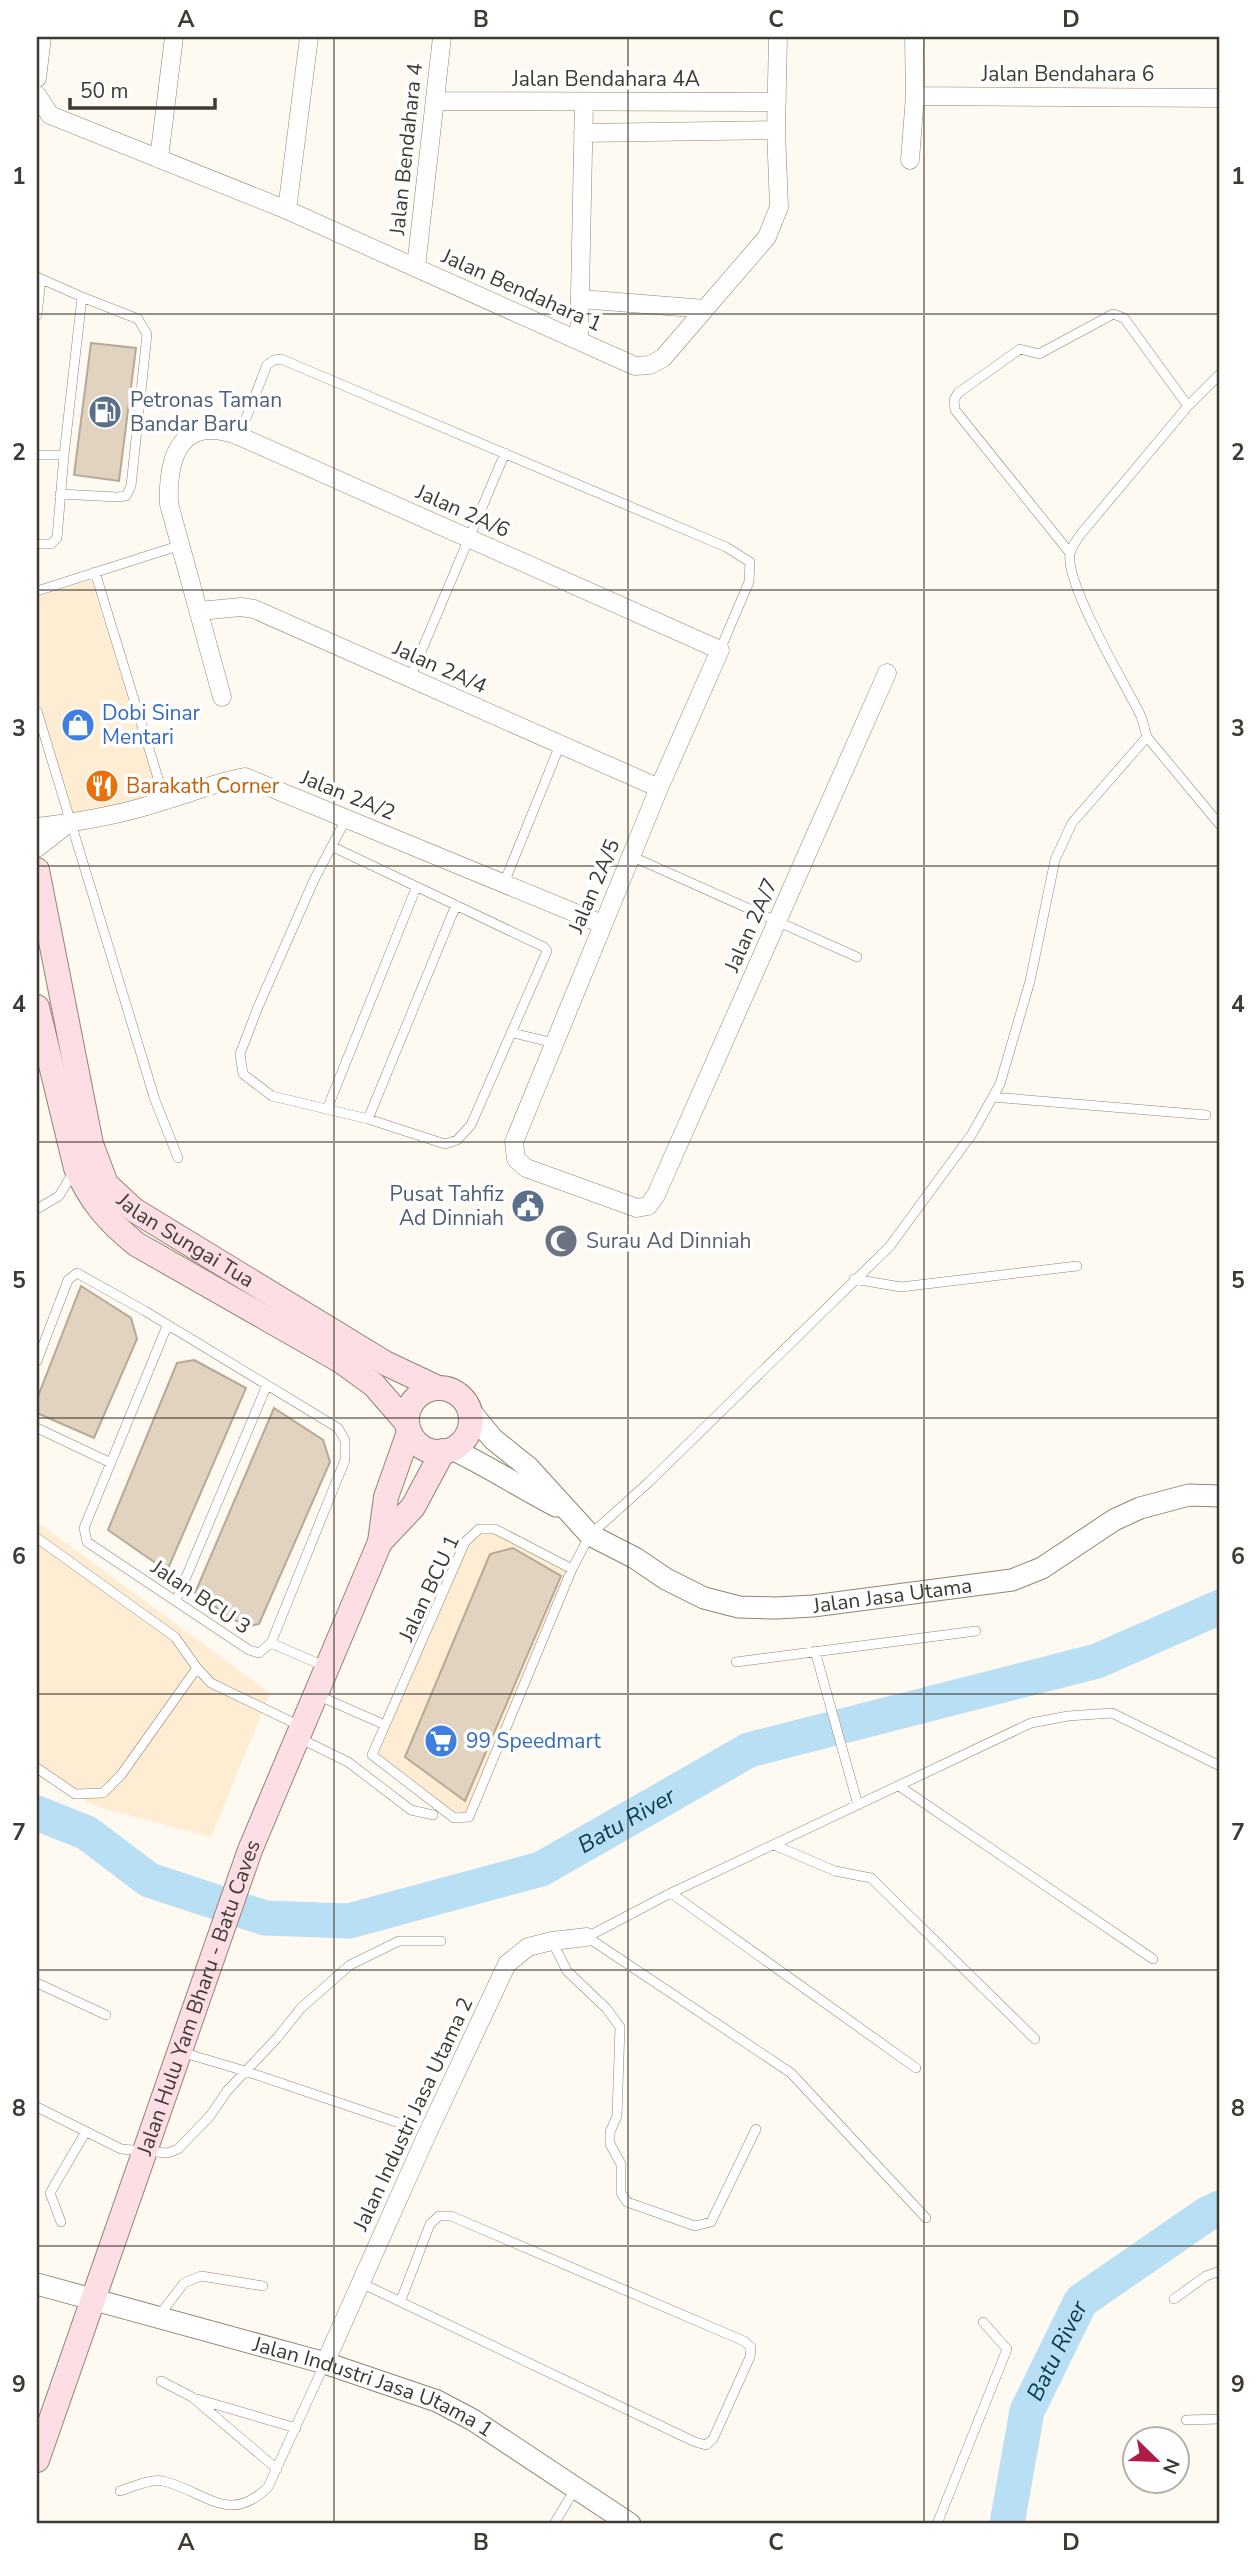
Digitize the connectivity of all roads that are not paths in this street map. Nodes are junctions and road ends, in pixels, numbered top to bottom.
1 (42, 37) edge
2 (174, 37) edge
3 (309, 37) edge
4 (442, 37) edge
5 (778, 37) edge
6 (914, 37) edge
7 (37, 78) edge
8 (37, 95) edge
9 (915, 96) junction
10 (1220, 97) edge
11 (435, 101) junction
12 (777, 102) junction
13 (583, 103) junction
14 (776, 130) junction
15 (583, 132) junction
16 (159, 159) junction
17 (910, 160) dead end
18 (287, 210) junction
19 (416, 267) junction
20 (39, 278) edge
21 (82, 297) junction
22 (581, 299) junction
23 (705, 309) junction
24 (37, 315) edge
25 (579, 341) junction
26 (1220, 374) edge
27 (1188, 406) junction
28 (239, 436) junction
29 (505, 453) junction
30 (37, 455) edge
31 (64, 455) junction
32 (60, 494) junction
33 (468, 538) junction
34 (37, 544) edge
35 (178, 546) junction
36 (1070, 552) junction
37 (95, 572) junction
38 (37, 591) edge
39 (200, 611) junction
40 (720, 650) junction
41 (887, 673) dead end
42 (410, 678) junction
43 (222, 697) dead end
44 (37, 710) edge
45 (1147, 737) junction
46 (560, 745) junction
47 (659, 788) junction
48 (165, 801) junction
49 (346, 819) junction
50 (69, 823) junction
51 (1220, 825) edge
52 (37, 827) edge
53 (333, 847) junction
54 (37, 848) edge
55 (631, 856) junction
56 (37, 870) edge
57 (504, 883) junction
58 (416, 888) junction
59 (456, 905) junction
60 (777, 921) junction
61 (602, 924) junction
62 (857, 957) dead end
63 (37, 1007) edge
64 (513, 1033) junction
65 (554, 1043) junction
66 (993, 1097) junction
67 (327, 1109) junction
68 (1206, 1115) dead end
69 (368, 1119) junction
70 (514, 1142) joint
71 (177, 1158) dead end
72 (76, 1168) junction
73 (37, 1209) edge
74 (1076, 1266) dead end
75 (854, 1279) junction
76 (167, 1326) junction
77 (37, 1361) edge
78 (267, 1385) junction
79 (438, 1388) junction
80 (470, 1411) junction
81 (37, 1428) edge
82 (408, 1428) junction
83 (447, 1450) junction
84 (111, 1463) junction
85 (1220, 1496) edge
86 (568, 1512) junction
87 (590, 1535) junction
88 (37, 1538) edge
89 (380, 1542) junction
90 (572, 1569) junction
91 (176, 1601) junction
92 (976, 1630) dead end
93 (271, 1643) junction
94 (815, 1651) junction
95 (736, 1662) dead end
96 (327, 1667) junction
97 (197, 1668) junction
98 (316, 1694) junction
99 (385, 1726) junction
100 (300, 1732) junction
101 (1220, 1766) edge
102 (37, 1768) edge
103 (899, 1786) junction
104 (858, 1805) junction
105 (433, 1815) dead end
106 (774, 1845) junction
107 (670, 1893) junction
108 (587, 1937) junction
109 (441, 1941) dead end
110 (552, 1941) junction
111 (1153, 1959) dead end
112 (37, 1983) edge
113 (106, 2015) dead end
114 (1035, 2039) dead end
115 (181, 2052) junction
116 (916, 2068) dead end
117 (245, 2071) junction
118 (37, 2108) edge
119 (405, 2125) dead end
120 (756, 2129) dead end
121 (85, 2133) junction
122 (146, 2152) junction
123 (926, 2218) dead end
124 (61, 2222) dead end
125 (1220, 2272) edge
126 (361, 2283) junction
127 (37, 2284) edge
128 (263, 2286) dead end
129 (94, 2299) junction
130 (1174, 2299) dead end
131 (401, 2300) junction
132 (158, 2317) junction
133 (983, 2322) dead end
134 (325, 2363) junction
135 (161, 2381) dead end
136 (192, 2397) junction
137 (1220, 2419) edge
138 (1186, 2420) dead end
139 (296, 2428) junction
140 (37, 2460) edge
141 (277, 2469) junction
142 (576, 2488) junction
143 (120, 2491) dead end
144 (554, 2524) edge
145 (630, 2524) edge
146 (937, 2524) edge

1 - 7 street
2 - 16 street
3 - 18 street
4 - 11 street, Jalan Bendahara 4
5 - 12 street, Jalan Bendahara 1
6 - 9 street
8 - 16 street, Jalan Bendahara 1
9 - 10 street, Jalan Bendahara 6
9 - 17 street
11 - 13 street, Jalan Bendahara 4A
11 - 19 street, Jalan Bendahara 4
12 - 13 street, Jalan Bendahara 4A
12 - 14 street, Jalan Bendahara 1
13 - 15 street
14 - 15 street
14 - 23 street, Jalan Bendahara 1
15 - 22 street
16 - 18 street, Jalan Bendahara 1
18 - 19 street, Jalan Bendahara 1
19 - 25 street, Jalan Bendahara 1
20 - 21 lane
20 - 24 lane
21 - 31 lane
21 - 32 lane
22 - 23 street
22 - 25 street
23 - 25 street, Jalan Bendahara 1
26 - 27 lane
27 - 36 lane
27 - 36 lane
28 - 29 lane
28 - 33 street, Jalan 2A/6
28 - 35 street, Jalan 2A/6
29 - 33 lane
29 - 40 lane
30 - 31 lane
31 - 32 lane
32 - 34 lane
33 - 40 street, Jalan 2A/6
33 - 42 lane
35 - 37 lane
35 - 39 street
36 - 45 lane
37 - 38 lane
37 - 48 lane
39 - 42 street, Jalan 2A/4
39 - 43 street
40 - 47 street, Jalan 2A/5
41 - 60 street, Jalan 2A/7
42 - 46 street, Jalan 2A/4
44 - 50 lane
45 - 51 lane
45 - 66 lane
46 - 47 street, Jalan 2A/4
46 - 57 lane
47 - 55 street, Jalan 2A/5
48 - 49 street, Jalan 2A/2
48 - 50 street, Jalan 2A/2
49 - 53 lane
49 - 57 street, Jalan 2A/2
50 - 52 street, Jalan 2A/2
50 - 54 street, Jalan 2A/2
50 - 71 lane
53 - 58 lane
53 - 67 lane
55 - 60 lane
55 - 61 street, Jalan 2A/5
56 - 79 main road, Jalan Sungai Tua
57 - 61 street, Jalan 2A/2
58 - 59 lane
58 - 67 lane
59 - 64 lane
59 - 69 lane
60 - 62 lane
60 - 70 street, Jalan 2A/7
61 - 65 street, Jalan 2A/5
63 - 72 main road, Jalan Sungai Tua
64 - 65 lane
64 - 69 lane
65 - 70 street, Jalan 2A/5
66 - 68 lane
66 - 75 lane
67 - 69 lane
72 - 73 lane
72 - 82 main road, Jalan Sungai Tua
74 - 75 lane
75 - 87 lane
76 - 77 lane
76 - 78 lane, Jalan BCU 3
76 - 84 lane, Jalan BCU 3
78 - 91 lane
78 - 93 lane, Jalan BCU 3
79 - 80 main road
79 - 82 main road
80 - 83 main road
80 - 86 street, Jalan Jasa Utama
81 - 84 lane
82 - 83 main road
82 - 89 main road, Jalan Hulu Yam Bharu - Batu Caves
83 - 86 street, Jalan Jasa Utama
83 - 89 main road, Jalan Hulu Yam Bharu - Batu Caves
84 - 91 lane, Jalan BCU 3
85 - 87 street, Jalan Jasa Utama
86 - 87 street, Jalan Jasa Utama
87 - 90 lane
88 - 97 lane
89 - 96 main road, Jalan Hulu Yam Bharu - Batu Caves
90 - 99 lane, Jalan BCU 1
90 - 99 lane, Jalan BCU 1
91 - 93 lane, Jalan BCU 3
92 - 94 lane
93 - 96 lane
94 - 95 lane
94 - 104 lane
96 - 98 main road, Jalan Hulu Yam Bharu - Batu Caves
97 - 100 lane
97 - 102 lane
98 - 99 lane
98 - 100 main road, Jalan Hulu Yam Bharu - Batu Caves
100 - 105 lane
100 - 115 main road, Jalan Hulu Yam Bharu - Batu Caves
101 - 103 lane
103 - 104 lane
103 - 111 lane
104 - 106 lane
106 - 107 lane
106 - 114 lane
107 - 108 lane
107 - 116 lane
108 - 110 street, Jalan Industri Jasa Utama 2
108 - 123 lane
109 - 117 lane
110 - 120 lane
110 - 126 street, Jalan Industri Jasa Utama 2
112 - 113 lane
115 - 117 lane
115 - 122 main road, Jalan Hulu Yam Bharu - Batu Caves
117 - 119 lane
117 - 122 lane
118 - 121 lane
121 - 122 lane
121 - 124 lane
122 - 129 main road, Jalan Hulu Yam Bharu - Batu Caves
125 - 130 lane
126 - 131 lane
126 - 134 street, Jalan Industri Jasa Utama 2
127 - 129 street, Jalan Industri Jasa Utama 1
128 - 132 lane
129 - 132 street, Jalan Industri Jasa Utama 1
129 - 140 main road, Jalan Hulu Yam Bharu - Batu Caves
131 - 131 lane
132 - 134 street, Jalan Industri Jasa Utama 1
133 - 146 lane
134 - 139 lane
134 - 142 street, Jalan Industri Jasa Utama 1
135 - 136 lane
136 - 139 lane
136 - 141 lane
137 - 138 lane
139 - 141 lane
141 - 143 lane
142 - 144 lane
142 - 145 street, Jalan Industri Jasa Utama 1

